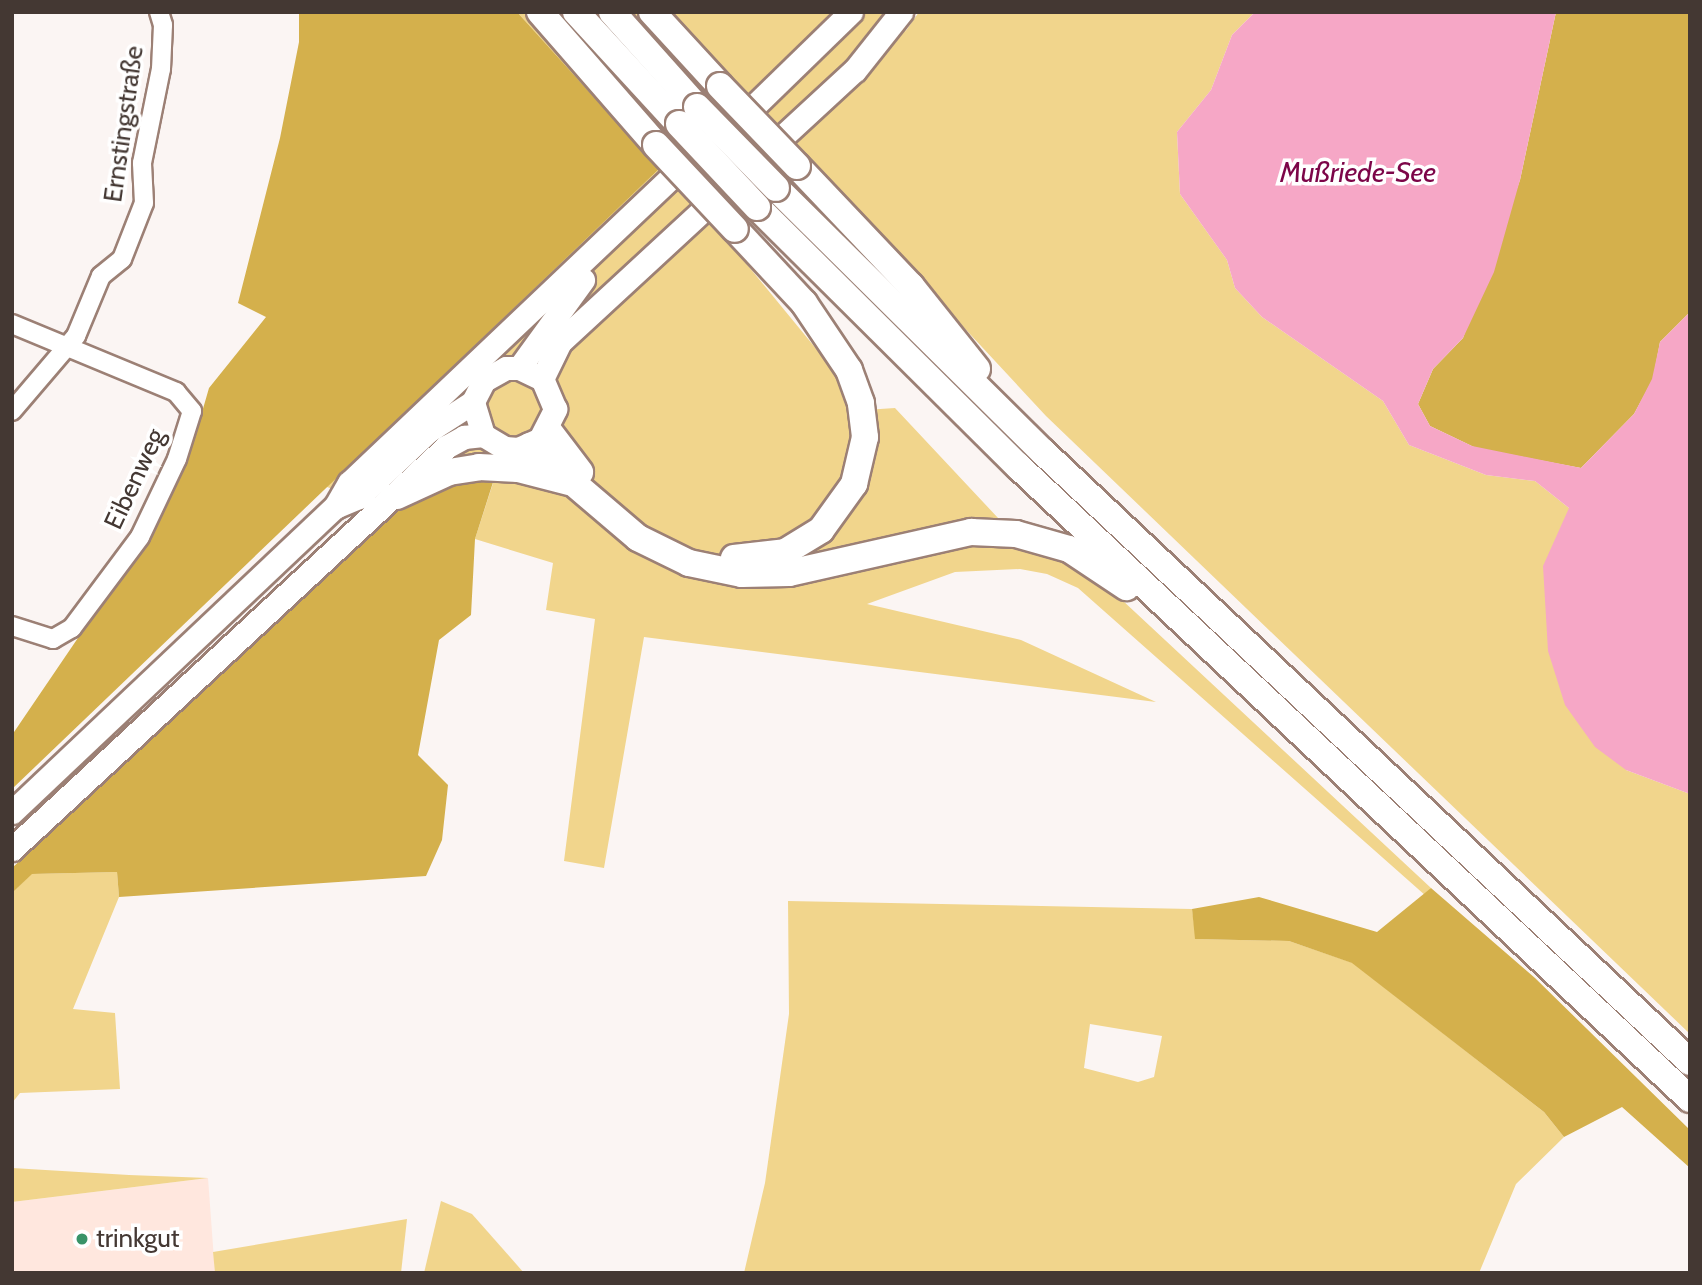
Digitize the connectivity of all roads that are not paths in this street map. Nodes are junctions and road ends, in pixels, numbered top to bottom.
1 (159, 12) edge
2 (540, 12) edge
3 (576, 12) edge
4 (612, 12) edge
5 (652, 12) edge
6 (851, 12) edge
7 (901, 12) edge
8 (688, 116) junction
9 (712, 147) junction
10 (12, 324) edge
11 (67, 348) junction
12 (519, 368) junction
13 (542, 379) junction
14 (474, 402) junction
15 (12, 411) edge
16 (483, 435) junction
17 (539, 438) junction
18 (1043, 452) junction
19 (576, 484) junction
20 (397, 496) junction
21 (335, 507) junction
22 (12, 626) edge
23 (1209, 645) junction
24 (12, 812) edge
25 (12, 849) edge
26 (1690, 1062) edge
27 (1690, 1099) edge

1 - 11 street, Ernstingstraße
2 - 17 highway, bridge
3 - 8 highway
4 - 8 highway
5 - 18 highway, bridge
6 - 9 main road
7 - 13 main road
8 - 18 highway, bridge
8 - 23 highway, bridge
9 - 12 main road
9 - 21 main road
10 - 11 street, Eibenweg
11 - 15 street, Ernstingstraße
11 - 22 street, Eibenweg
12 - 13 main road
12 - 14 main road
13 - 17 main road
14 - 16 main road
14 - 21 main road
16 - 17 main road
16 - 20 main road
17 - 19 highway
18 - 26 highway
19 - 20 highway
19 - 23 highway
20 - 25 main road
21 - 24 main road
23 - 27 highway

